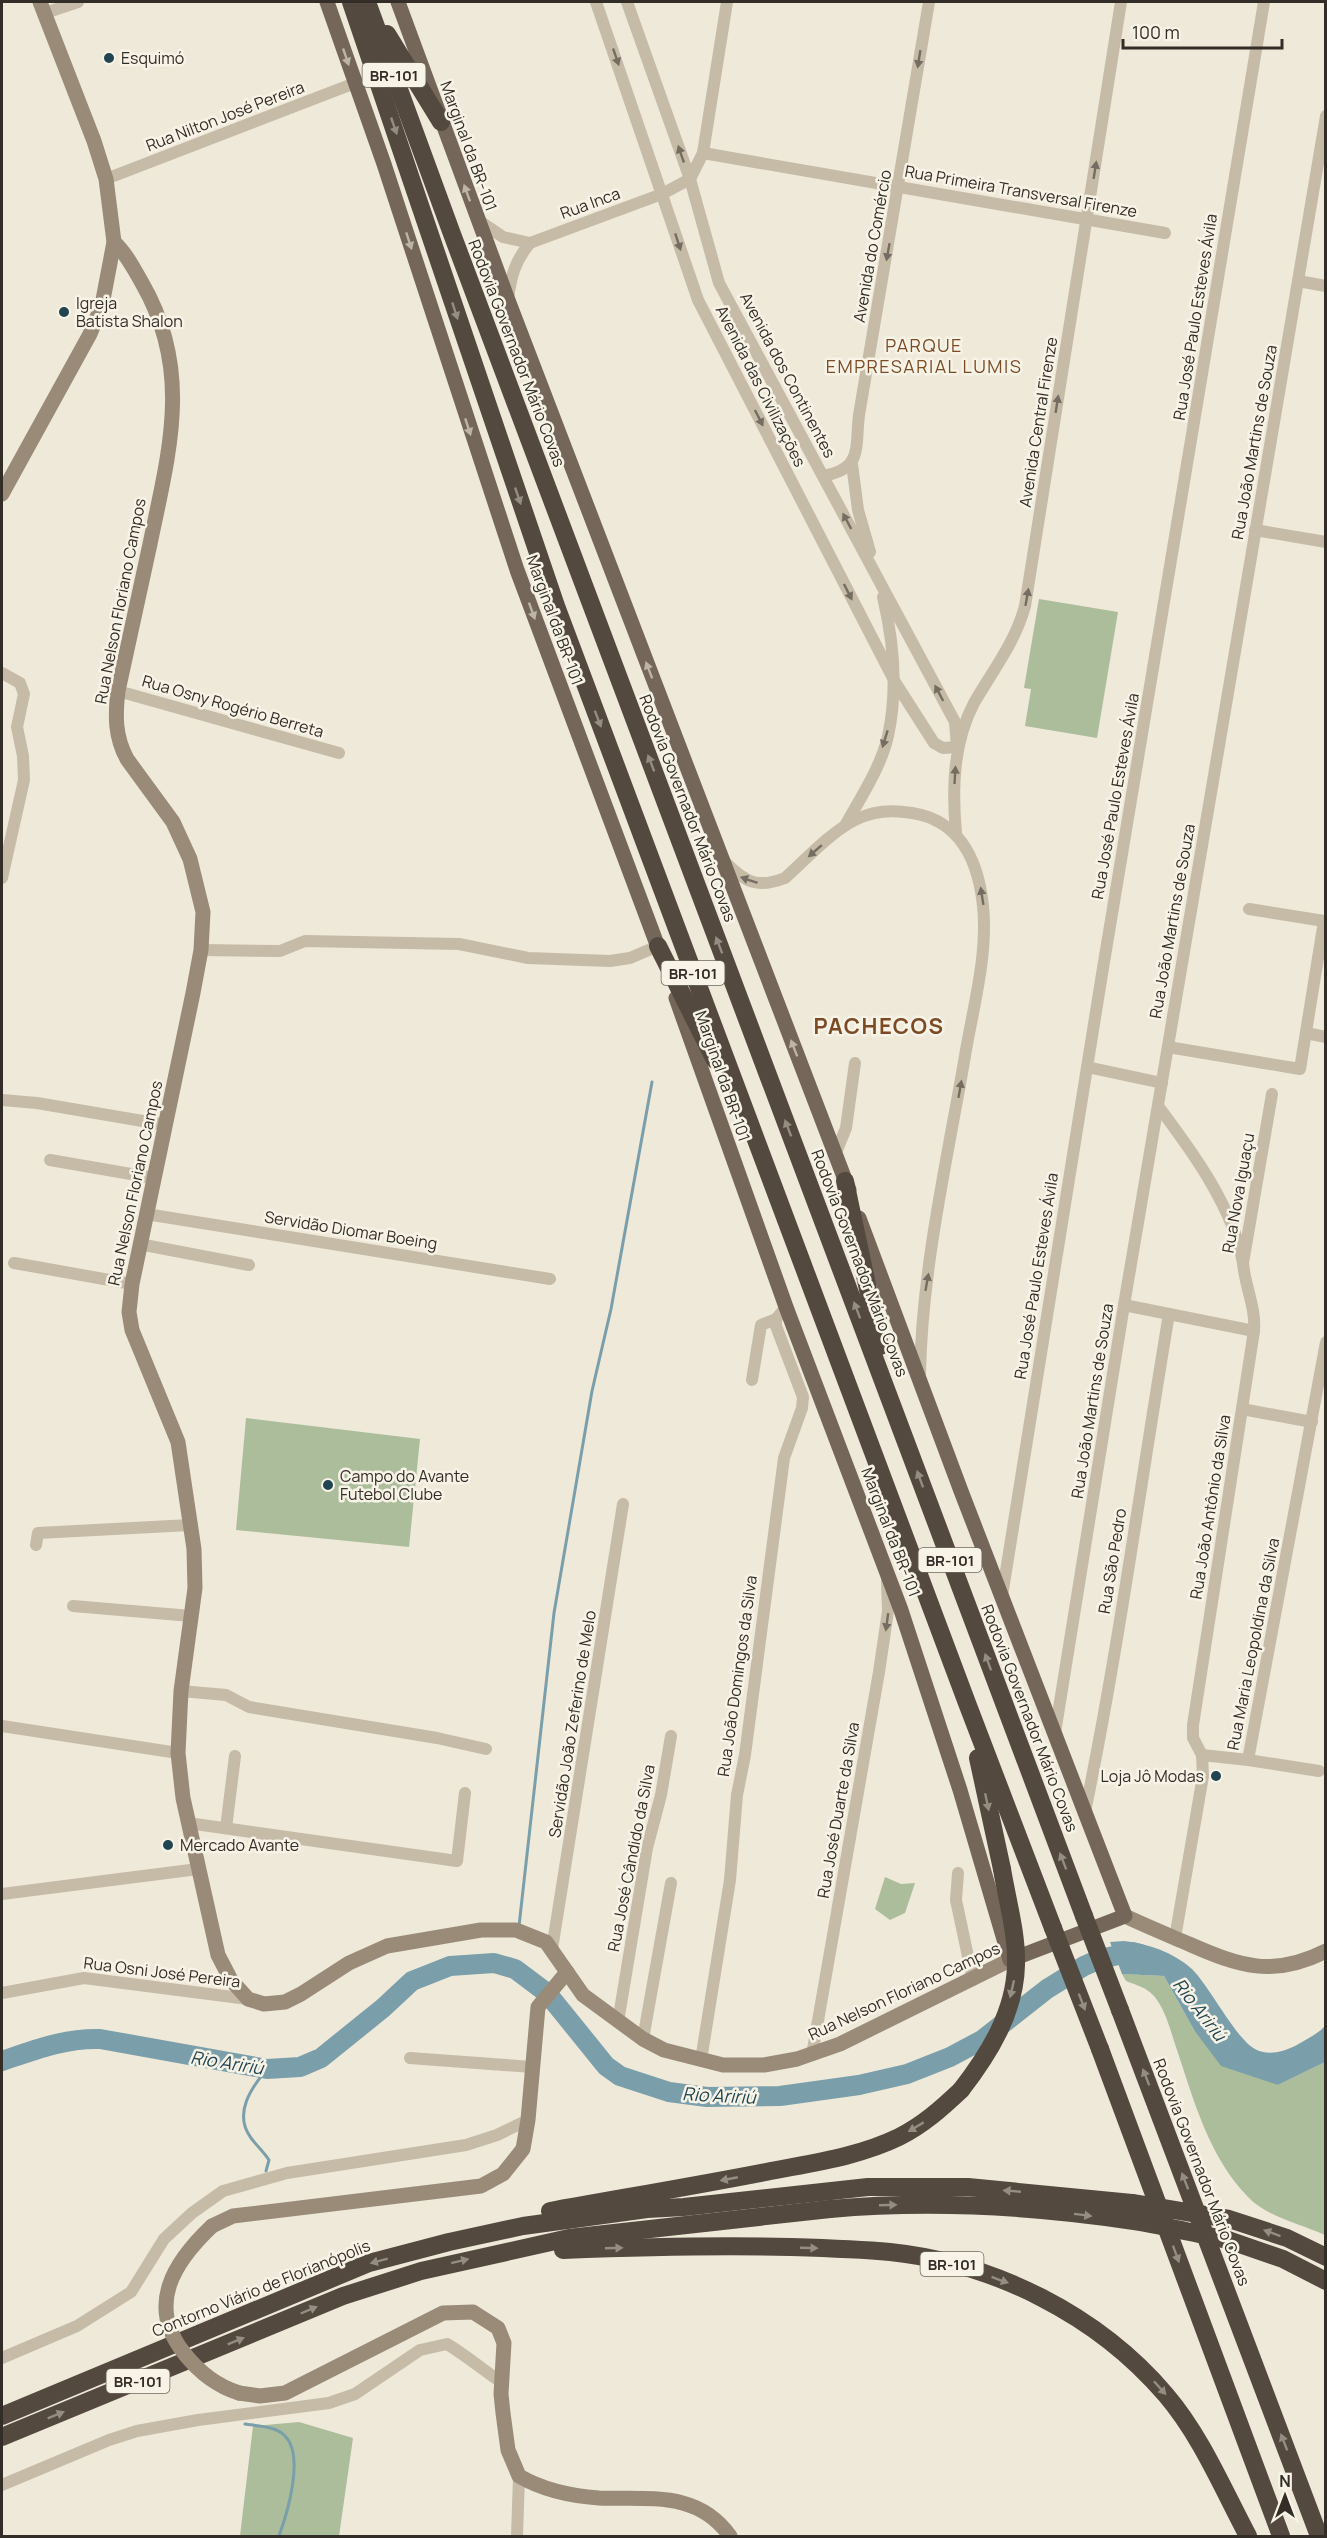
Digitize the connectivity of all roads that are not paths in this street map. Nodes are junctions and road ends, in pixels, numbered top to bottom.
1 (78, 2) edge
2 (327, 2) edge
3 (351, 2) edge
4 (368, 2) edge
5 (398, 2) edge
6 (596, 2) edge
7 (627, 2) edge
8 (727, 2) edge
9 (928, 2) edge
10 (1121, 2) edge
11 (1264, 2) edge
12 (43, 7) edge
13 (355, 83) junction
14 (1326, 116) edge
15 (441, 122) junction
16 (703, 153) junction
17 (106, 179) junction
18 (690, 179) junction
19 (899, 187) junction
20 (662, 194) junction
21 (1087, 219) junction
22 (477, 220) junction
23 (1165, 233) dead end
24 (114, 242) junction
25 (530, 243) junction
26 (110, 269) junction
27 (139, 278) junction
28 (1298, 281) junction
29 (1326, 286) edge
30 (508, 300) junction
31 (852, 464) junction
32 (823, 476) junction
33 (2, 494) edge
34 (1255, 530) junction
35 (1326, 542) edge
36 (880, 581) junction
37 (918, 652) junction
38 (893, 658) junction
39 (2, 673) edge
40 (895, 682) junction
41 (118, 691) junction
42 (957, 747) junction
43 (339, 753) dead end
44 (861, 797) junction
45 (953, 808) junction
46 (878, 813) junction
47 (928, 816) junction
48 (845, 825) junction
49 (956, 833) junction
50 (720, 858) junction
51 (2, 878) edge
52 (1249, 909) dead end
53 (658, 946) junction
54 (201, 950) junction
55 (1316, 1035) edge
56 (1168, 1047) junction
57 (855, 1063) dead end
58 (1087, 1067) junction
59 (1162, 1083) junction
60 (1272, 1094) dead end
61 (2, 1100) edge
62 (1158, 1106) junction
63 (166, 1125) junction
64 (762, 1155) junction
65 (835, 1155) junction
66 (50, 1160) dead end
67 (154, 1178) junction
68 (845, 1181) junction
69 (146, 1214) junction
70 (139, 1244) junction
71 (14, 1263) dead end
72 (1243, 1263) junction
73 (249, 1265) dead end
74 (550, 1279) dead end
75 (132, 1284) junction
76 (1124, 1305) junction
77 (781, 1313) junction
78 (1169, 1314) junction
79 (1254, 1331) junction
80 (1326, 1342) edge
81 (752, 1380) dead end
82 (920, 1382) junction
83 (892, 1404) junction
84 (1242, 1409) junction
85 (1312, 1422) junction
86 (623, 1504) dead end
87 (190, 1525) junction
88 (36, 1545) dead end
89 (887, 1571) junction
90 (1002, 1596) junction
91 (73, 1606) dead end
92 (191, 1617) junction
93 (181, 1691) junction
94 (967, 1703) junction
95 (2, 1726) edge
96 (1054, 1733) junction
97 (671, 1736) dead end
98 (486, 1749) dead end
99 (178, 1753) junction
100 (1202, 1755) junction
101 (235, 1756) dead end
102 (1248, 1760) junction
103 (1320, 1771) dead end
104 (465, 1793) dead end
105 (1085, 1812) junction
106 (188, 1823) junction
107 (226, 1828) junction
108 (198, 1869) junction
109 (958, 1873) dead end
110 (671, 1883) dead end
111 (2, 1894) edge
112 (1125, 1916) junction
113 (1175, 1938) junction
114 (552, 1948) junction
115 (1326, 1951) edge
116 (1010, 1960) junction
117 (562, 1977) junction
118 (973, 1980) junction
119 (2, 1993) edge
120 (249, 1999) junction
121 (618, 2022) junction
122 (643, 2039) junction
123 (812, 2055) junction
124 (410, 2058) dead end
125 (701, 2060) junction
126 (532, 2067) junction
127 (528, 2120) junction
128 (535, 2245) junction
129 (411, 2252) junction
130 (1326, 2257) edge
131 (1326, 2282) edge
132 (2, 2358) edge
133 (501, 2382) junction
134 (2, 2416) edge
135 (2, 2437) edge
136 (519, 2476) junction
137 (2, 2485) edge
138 (1306, 2503) junction
139 (1326, 2527) edge
140 (518, 2536) edge
141 (730, 2536) edge
142 (1248, 2536) edge
143 (1281, 2536) edge
144 (1319, 2536) edge

1 - 12 street
2 -> 13 main road, Marginal da BR-101
3 -> 64 highway, BR-101
4 - 15 highway
83 -> 4 highway, Rodovia Governador Mário Covas / BR-101
5 - 15 main road, Marginal da BR-101
6 -> 20 street, Avenida das Civilizações
18 -> 7 street, Avenida dos Continentes
8 - 16 street
9 -> 19 street, Avenida do Comércio
21 -> 10 street, Avenida Central Firenze
11 - 58 street, Rua José Paulo Esteves Ávila
12 - 17 street
13 - 17 street, Rua Nilton José Pereira
13 -> 53 main road, Marginal da BR-101
14 - 28 street, Rua João Martins de Souza
22 -> 15 main road, Marginal da BR-101
16 - 18 street
16 - 19 street, Rua Primeira Transversal Firenze
17 - 24 street
18 - 20 street, Rua Inca
18 - 32 street, Avenida dos Continentes
19 - 21 street, Rua Primeira Transversal Firenze
19 -> 31 street, Avenida do Comércio
20 - 25 street, Rua Inca
20 -> 40 street, Avenida das Civilizações
21 - 23 street, Rua Primeira Transversal Firenze
42 -> 21 street, Avenida Central Firenze
22 - 25 street
22 - 30 main road, Marginal da BR-101
24 - 26 street
24 - 27 street, Rua Nelson Floriano Campos
25 - 30 street
26 - 27 street
26 - 33 street
27 - 41 street, Rua Nelson Floriano Campos
28 - 29 street
28 - 34 street, Rua João Martins de Souza
50 -> 30 main road, Marginal da BR-101
31 - 32 street
31 - 36 street, Avenida do Comércio
36 -> 32 street, Avenida dos Continentes
34 - 35 street
34 - 56 street, Rua João Martins de Souza
36 - 37 street, Avenida dos Continentes
36 - 38 street
37 - 38 street
42 -> 37 street, Avenida dos Continentes
38 - 40 street
39 - 51 street
40 - 42 street, Avenida das Civilizações
40 -> 44 street
41 - 43 street, Rua Osny Rogério Berreta
41 - 54 street, Rua Nelson Floriano Campos
45 -> 42 street, Avenida Central Firenze
44 - 46 street
44 - 48 street
45 - 47 street
45 - 49 street, Avenida Central Firenze
46 - 47 street
46 - 48 street
47 - 49 street
48 -> 50 street
82 -> 49 street
65 -> 50 main road, Marginal da BR-101
52 - 55 street
53 - 54 street
53 - 64 highway
53 - 77 main road, Marginal da BR-101
54 - 63 street, Rua Nelson Floriano Campos
55 - 56 street
56 - 59 street, Rua João Martins de Souza
57 - 65 street
58 - 59 street
58 - 90 street, Rua José Paulo Esteves Ávila
59 - 62 street, Rua João Martins de Souza
60 - 72 street, Rua Nova Iguaçu
61 - 63 street
62 - 72 street, Rua Nova Iguaçu
62 - 76 street, Rua João Martins de Souza
63 - 67 street, Rua Nelson Floriano Campos
64 - 94 highway, BR-101
65 - 68 main road, Marginal da BR-101
66 - 67 street
67 - 69 street, Rua Nelson Floriano Campos
68 - 82 main road, Marginal da BR-101
68 - 83 highway
69 - 70 street, Rua Nelson Floriano Campos
69 - 74 street, Servidão Diomar Boeing
70 - 73 street
70 - 75 street, Rua Nelson Floriano Campos
71 - 75 street
72 - 79 street, Rua João Antônio da Silva
75 - 87 street, Rua Nelson Floriano Campos
76 - 78 street
76 - 96 street, Rua João Martins de Souza
77 - 81 street
77 - 89 main road, Marginal da BR-101
77 - 125 street, Rua João Domingos da Silva
78 - 79 street
78 - 105 street, Rua São Pedro
79 - 84 street, Rua João Antônio da Silva
80 - 85 street, Rua Maria Leopoldina da Silva
82 - 90 main road, Marginal da BR-101
138 -> 83 highway, Rodovia Governador Mário Covas / BR-101, bridge
84 - 85 street
84 - 100 street, Rua João Antônio da Silva
85 - 102 street, Rua Maria Leopoldina da Silva
86 - 114 street, Servidão João Zeferino de Melo
87 - 88 street
87 - 92 street, Rua Nelson Floriano Campos
89 - 116 main road, Marginal da BR-101
89 -> 123 street, Rua José Duarte da Silva
90 - 96 main road, Marginal da BR-101
91 - 92 street
92 - 93 street, Rua Nelson Floriano Campos
93 - 98 street
93 - 99 street, Rua Nelson Floriano Campos
94 -> 129 highway, BR-101, bridge
94 -> 143 highway, BR-101, bridge
95 - 99 street
96 - 105 main road, Marginal da BR-101
97 - 121 street, Rua José Cândido da Silva
99 - 106 street, Rua Nelson Floriano Campos
100 - 102 street, Rua Maria Leopoldina da Silva
100 - 113 street, Rua Maria Leopoldina da Silva
101 - 107 street
102 - 103 street
104 - 107 street
105 - 112 main road, Marginal da BR-101
106 - 107 street
106 - 108 street, Rua Nelson Floriano Campos
108 - 111 street
108 - 120 street, Rua Nelson Floriano Campos
109 - 118 street
110 - 122 street
112 - 113 street
112 - 116 main road, Rua Nelson Floriano Campos
113 - 115 street
114 - 117 street, Rua Nelson Floriano Campos
114 - 120 street, Rua Nelson Floriano Campos
116 - 118 street, Rua Nelson Floriano Campos
117 - 121 street, Rua Nelson Floriano Campos
117 - 126 street
118 - 123 street, Rua Nelson Floriano Campos
119 - 120 street, Rua Osni José Pereira
121 - 122 street, Rua Nelson Floriano Campos
122 - 125 street, Rua Nelson Floriano Campos
123 - 125 street, Rua Nelson Floriano Campos
124 - 126 street
126 - 127 street
127 - 132 street
127 - 133 street, bridge
128 -> 131 highway, BR-101, bridge
135 -> 128 highway, BR-101
128 -> 142 highway, BR-101
130 -> 129 highway, Contorno Viário de Florianópolis / BR-101, bridge
129 -> 134 highway, Contorno Viário de Florianópolis / BR-101
133 - 136 street
133 - 137 street
136 - 140 street
136 - 141 street
138 - 139 highway, BR-101
138 - 144 highway, Rodovia Governador Mário Covas / BR-101

